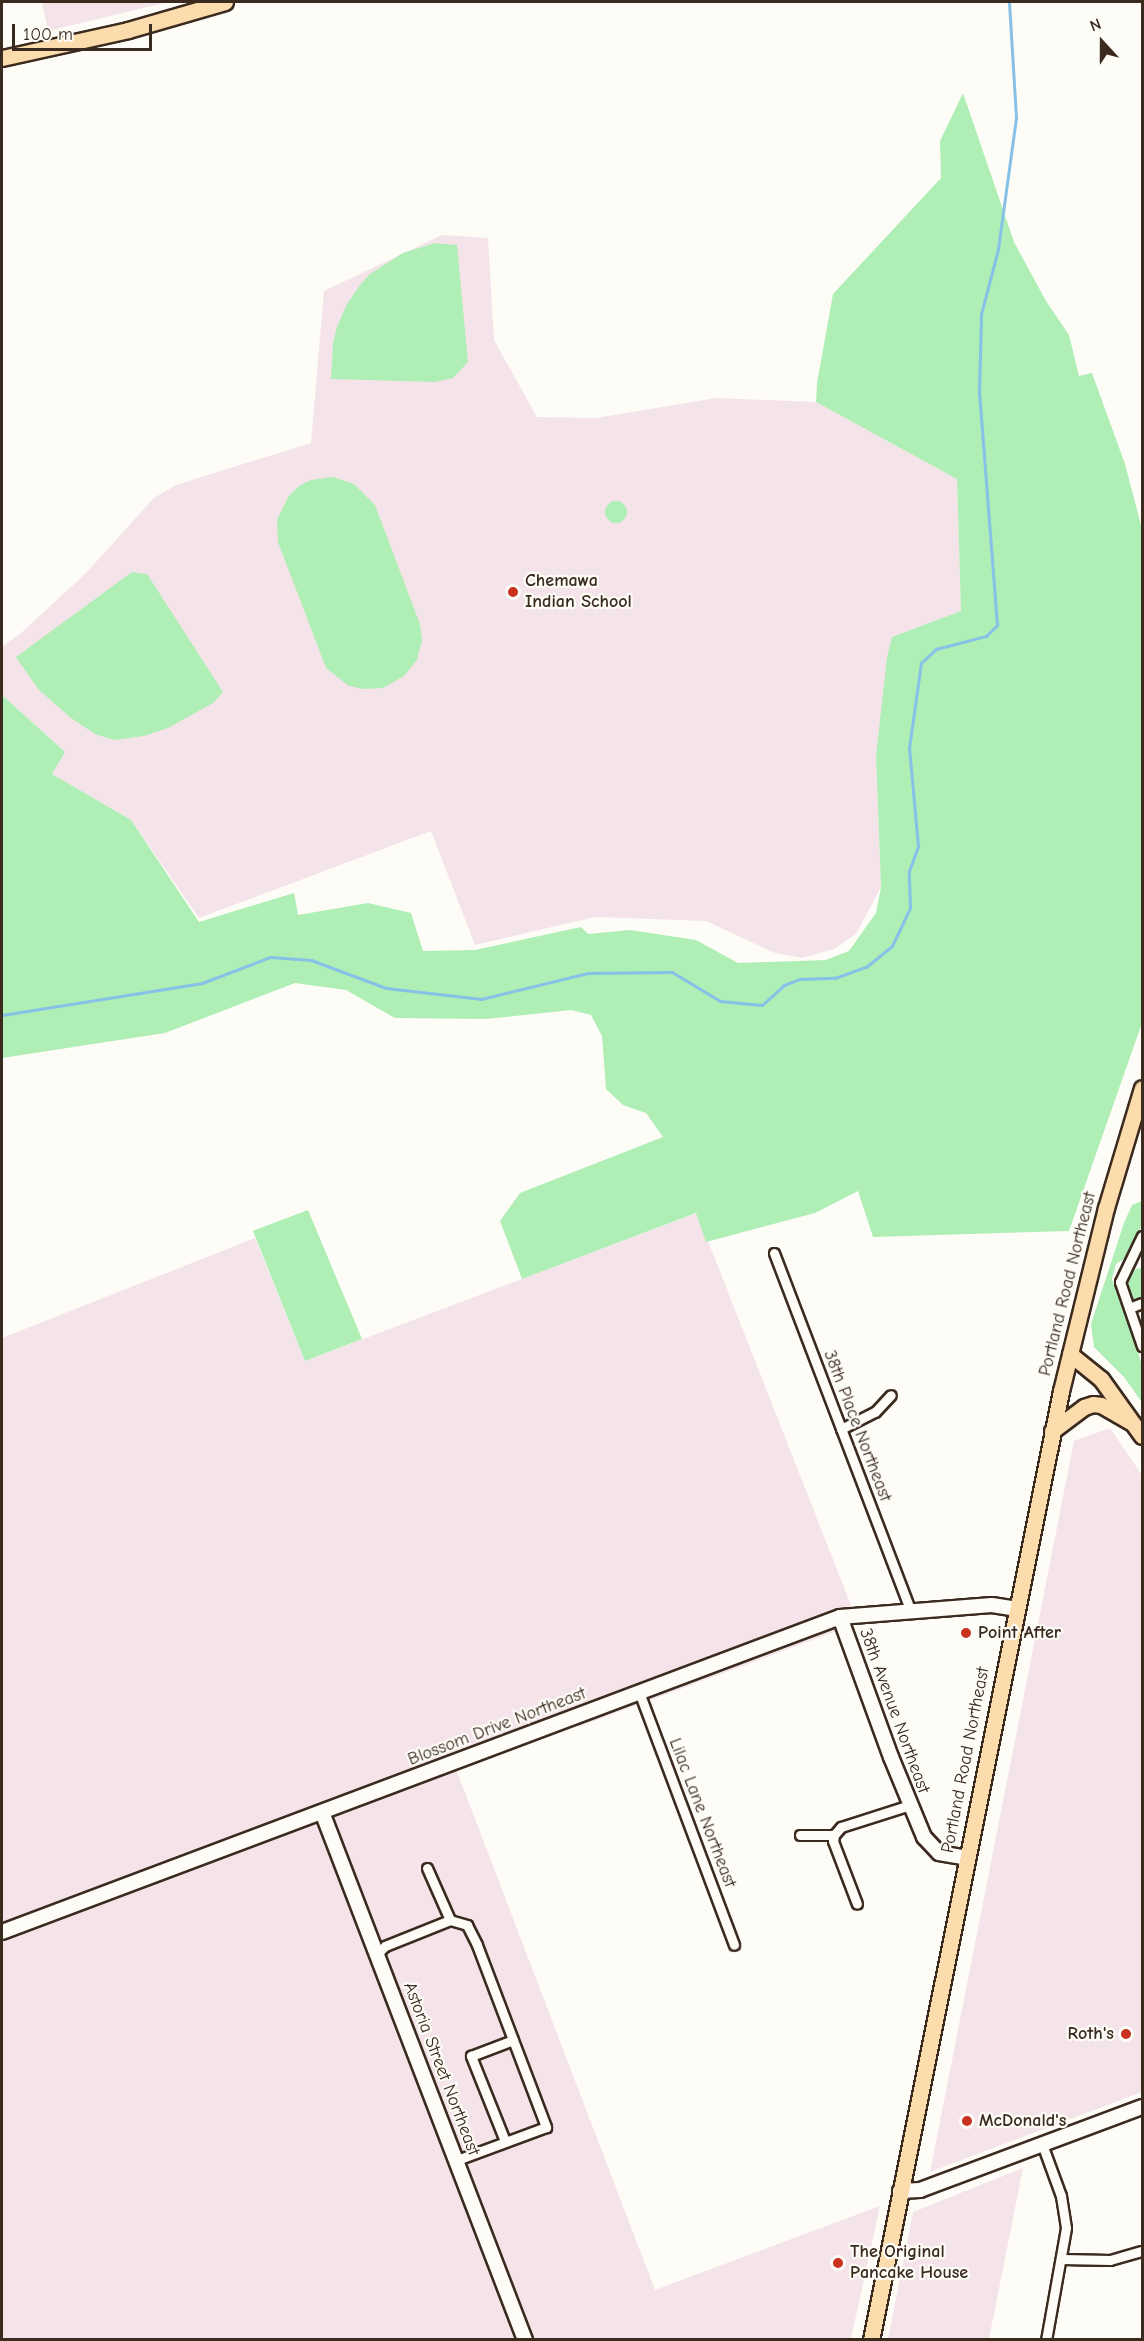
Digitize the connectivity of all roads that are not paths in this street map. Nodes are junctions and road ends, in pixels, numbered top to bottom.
1 (225, 2) edge
2 (2, 58) edge
3 (1143, 1088) edge
4 (1143, 1236) edge
5 (774, 1254) dead end
6 (1143, 1303) edge
7 (1129, 1308) junction
8 (1141, 1336) edge
9 (1143, 1346) edge
10 (1070, 1354) junction
11 (891, 1395) dead end
12 (841, 1429) junction
13 (1139, 1430) edge
14 (1052, 1431) junction
15 (1016, 1609) junction
16 (910, 1610) junction
17 (840, 1617) junction
18 (639, 1692) junction
19 (910, 1805) junction
20 (322, 1812) junction
21 (801, 1835) dead end
22 (834, 1835) junction
23 (966, 1858) junction
24 (427, 1868) dead end
25 (857, 1904) dead end
26 (450, 1920) junction
27 (2, 1932) edge
28 (734, 1945) dead end
29 (378, 1953) junction
30 (513, 2040) junction
31 (1143, 2107) edge
32 (505, 2141) junction
33 (1042, 2144) junction
34 (457, 2160) junction
35 (900, 2191) junction
36 (1143, 2251) edge
37 (1062, 2259) junction
38 (525, 2340) edge
39 (871, 2340) edge
40 (1046, 2340) edge

1 - 2 main road
3 - 10 main road, Portland Road Northeast
4 - 7 street
5 - 12 street, 38th Place Northeast
6 - 7 street
7 - 8 street
8 - 9 street
10 - 13 main road
10 - 14 main road, Portland Road Northeast
11 - 12 street
12 - 16 street, 38th Place Northeast
13 - 14 main road
14 - 15 main road, Portland Road Northeast
15 - 16 street, Blossom Drive Northeast
15 - 23 main road, Portland Road Northeast
16 - 17 street, Blossom Drive Northeast
17 - 18 street, Blossom Drive Northeast
17 - 19 street, 38th Avenue Northeast
18 - 20 street, Blossom Drive Northeast
18 - 28 street, Lilac Lane Northeast
19 - 22 street
19 - 23 street, 38th Avenue Northeast
20 - 27 street, Blossom Drive Northeast
20 - 29 street, Astoria Street Northeast
21 - 22 street
22 - 25 street
23 - 35 main road, Portland Road Northeast
24 - 26 street
26 - 29 street
26 - 30 street
29 - 34 street, Astoria Street Northeast
30 - 32 street
30 - 32 street
31 - 33 street
32 - 34 street
33 - 35 street
33 - 37 street
34 - 38 street, Astoria Street Northeast
35 - 39 main road, Portland Road Northeast
36 - 37 street
37 - 40 street

